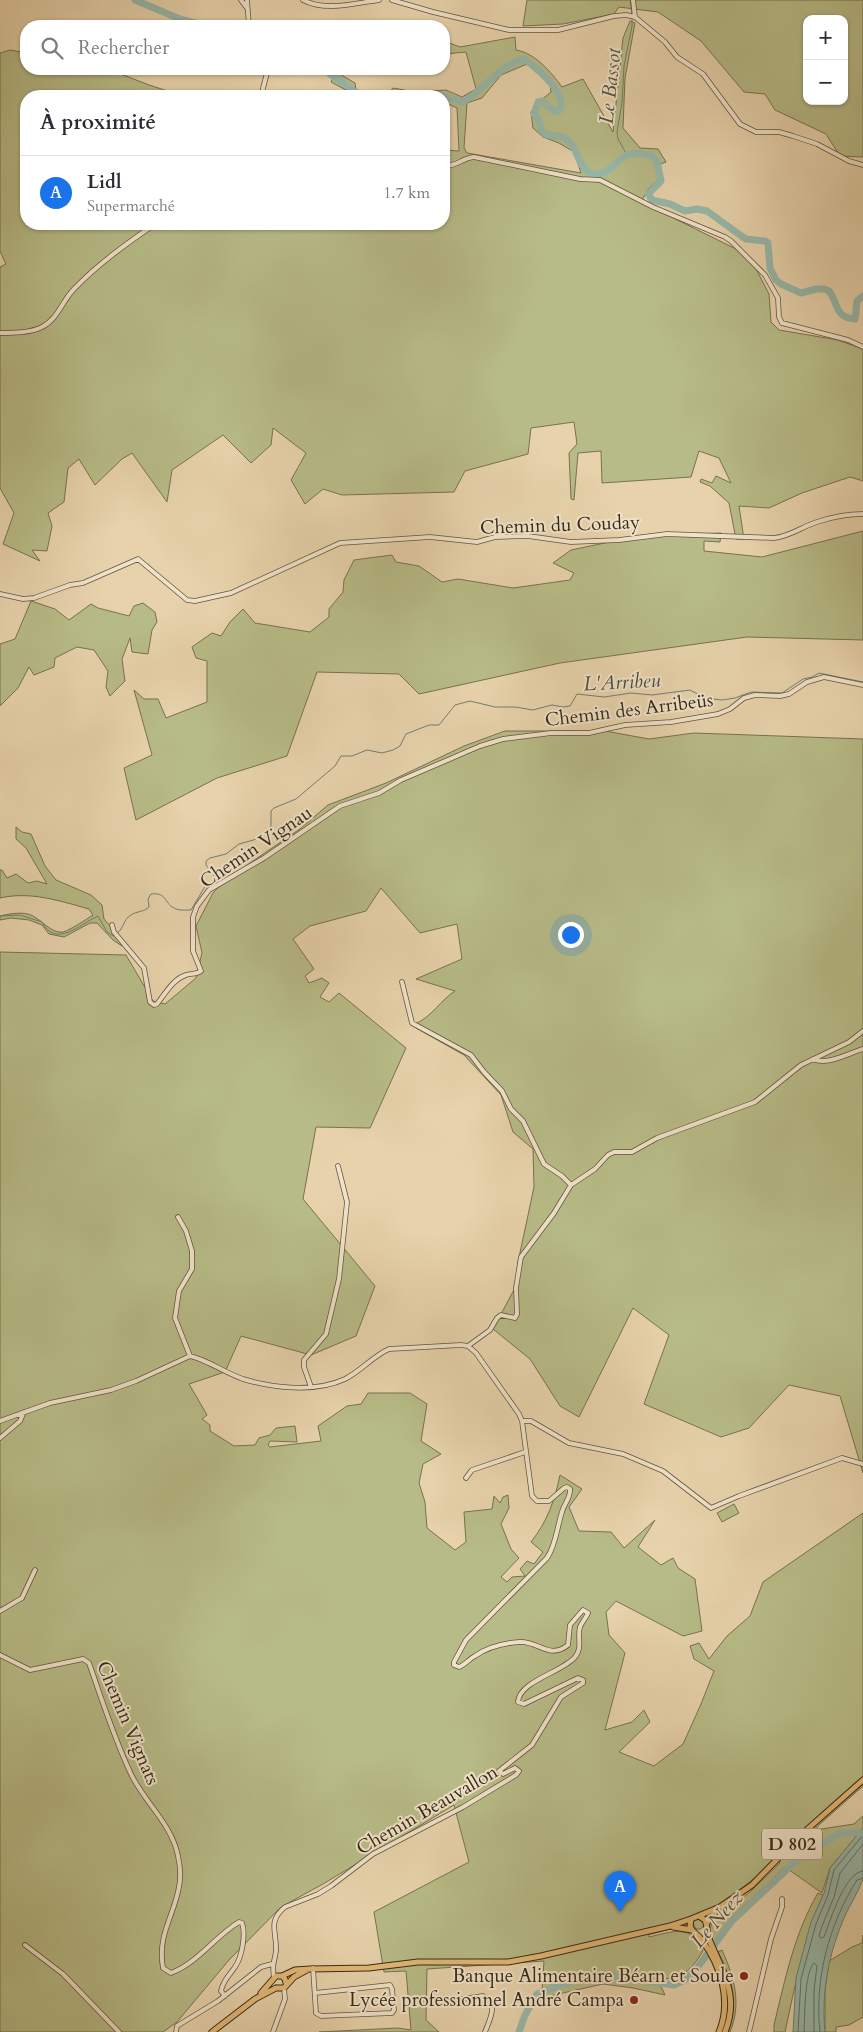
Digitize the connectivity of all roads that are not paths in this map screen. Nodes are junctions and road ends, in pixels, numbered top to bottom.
1 (241, 0) edge
2 (246, 0) edge
3 (304, 0) edge
4 (379, 0) edge
5 (392, 0) edge
6 (633, 0) edge
7 (247, 9) junction
8 (635, 17) junction
9 (248, 20) edge
10 (267, 75) edge
11 (263, 90) edge
12 (863, 165) edge
13 (450, 166) edge
14 (147, 230) edge
15 (0, 333) edge
16 (863, 347) edge
17 (863, 514) edge
18 (0, 594) edge
19 (863, 685) edge
20 (480, 746) joint
21 (112, 925) dead end
22 (402, 982) dead end
23 (863, 1031) edge
24 (863, 1049) edge
25 (813, 1059) junction
26 (338, 1166) dead end
27 (571, 1185) junction
28 (178, 1217) dead end
29 (468, 1346) junction
30 (190, 1356) junction
31 (311, 1387) junction
32 (24, 1412) junction
33 (0, 1421) edge
34 (522, 1421) junction
35 (0, 1438) edge
36 (525, 1452) junction
37 (863, 1464) edge
38 (466, 1478) dead end
39 (35, 1570) dead end
40 (0, 1612) edge
41 (0, 1655) edge
42 (863, 1780) edge
43 (782, 1898) dead end
44 (720, 1907) junction
45 (699, 1916) junction
46 (692, 1920) junction
47 (670, 1926) junction
48 (706, 1926) junction
49 (694, 1931) junction
50 (708, 1944) junction
51 (25, 1945) dead end
52 (713, 1954) junction
53 (272, 1966) junction
54 (311, 1969) junction
55 (277, 1977) junction
56 (282, 1987) junction
57 (315, 1993) junction
58 (225, 1996) junction
59 (255, 1999) junction
60 (462, 1999) dead end
61 (120, 2032) edge
62 (176, 2032) edge
63 (212, 2032) edge
64 (273, 2032) edge
65 (485, 2032) edge
66 (719, 2032) edge
67 (725, 2032) edge
68 (749, 2032) edge

1 - 7 street
2 - 7 street
3 - 4 street
5 - 8 street
6 - 8 street
7 - 9 street
8 - 12 street
10 - 11 street
13 - 16 street
14 - 15 street
17 - 18 street, Chemin du Couday
19 - 20 street, Chemin des Arribeüs
20 - 21 street, Chemin Vignau
22 - 27 street
23 - 25 street
24 - 25 street
25 - 27 street
26 - 31 street
27 - 29 street
28 - 30 street
29 - 31 street
29 - 34 street
30 - 31 street
30 - 32 street
32 - 33 street
32 - 35 street
34 - 36 street, Chemin Beauvallon
34 - 37 street
36 - 38 street
36 - 53 street, Chemin Beauvallon
39 - 40 street
41 - 58 street, Chemin Vignats
42 - 44 main road, D 802
43 - 68 street
44 - 45 main road, D 802
44 - 48 main road, D 802
45 - 46 main road
45 - 48 main road
46 - 47 main road
46 - 49 main road
47 - 49 main road
47 - 54 main road
48 - 49 main road
48 - 50 main road
49 - 50 main road
50 - 52 main road
51 - 61 street
52 - 66 main road
52 - 67 main road
53 - 55 street
53 - 58 street
54 - 55 main road
54 - 56 main road
54 - 57 street
55 - 56 main road
55 - 56 main road
55 - 59 main road
56 - 59 main road
56 - 64 street
57 - 57 street
58 - 62 street
59 - 63 main road
60 - 65 street

